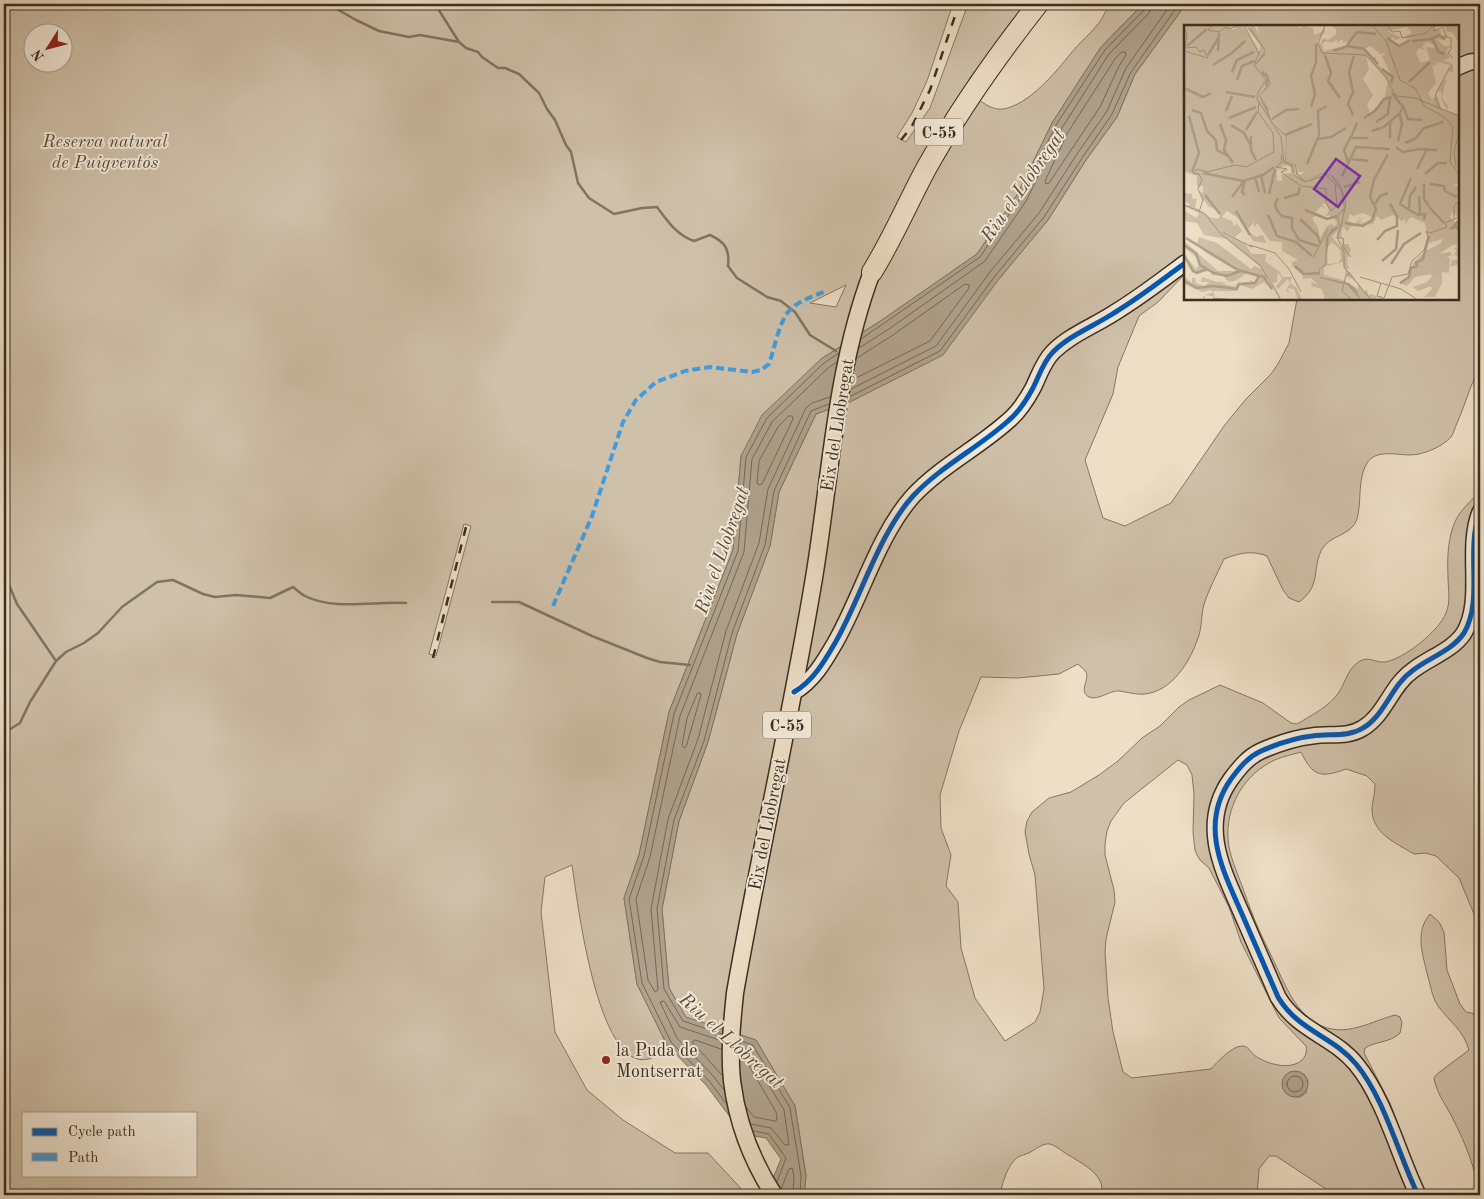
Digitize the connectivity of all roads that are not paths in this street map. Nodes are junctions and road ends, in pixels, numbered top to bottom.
1 (1028, 4) edge
2 (1038, 4) edge
3 (1480, 60) edge
4 (1459, 67) edge
5 (1184, 264) edge
6 (870, 278) junction
7 (1480, 512) edge
8 (794, 692) junction
9 (770, 1189) edge
10 (1418, 1195) edge

1 - 6 highway, Eix del Llobregat / C-55
2 - 6 highway, Eix del Llobregat / C-55
3 - 4 street
5 - 8 street
6 - 8 main road, Eix del Llobregat / C-55
7 - 10 street
8 - 9 main road, Eix del Llobregat / C-55

